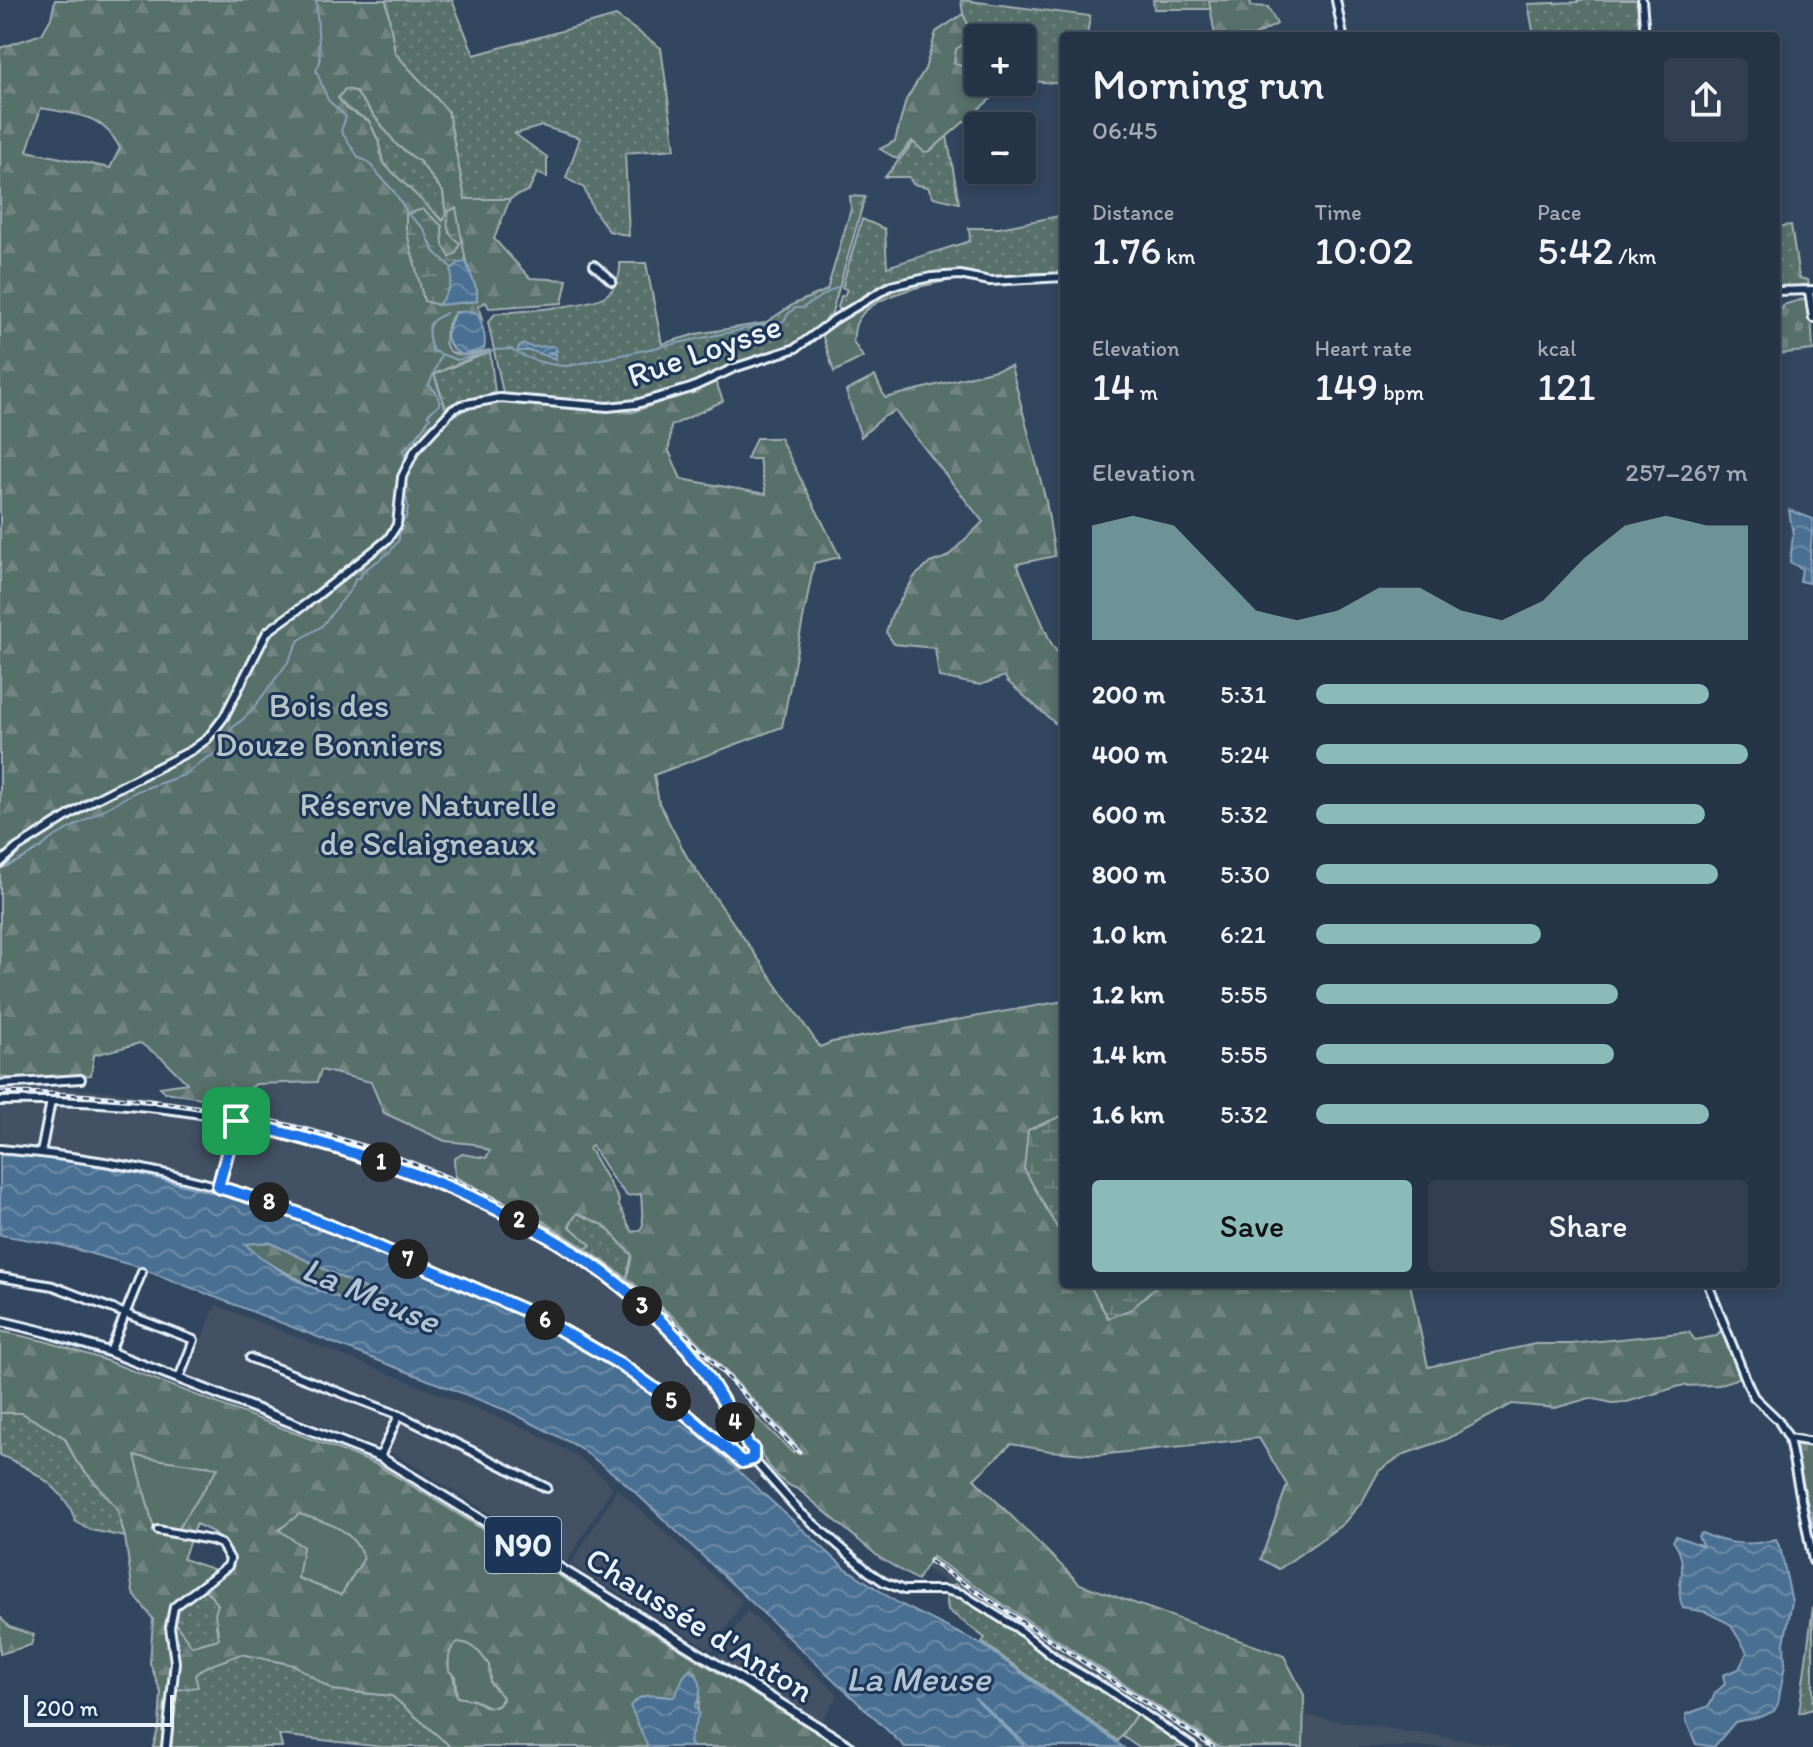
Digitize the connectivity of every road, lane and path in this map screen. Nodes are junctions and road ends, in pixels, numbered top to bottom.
1 (1336, 0) edge
2 (1642, 0) edge
3 (1342, 32) edge
4 (1645, 32) edge
5 (594, 265) dead end
6 (1060, 277) edge
7 (612, 281) dead end
8 (1811, 290) edge
9 (1780, 291) edge
10 (1813, 318) edge
11 (0, 863) edge
12 (81, 1079) dead end
13 (0, 1084) edge
14 (0, 1101) edge
15 (51, 1101) junction
16 (236, 1121) junction
17 (0, 1149) edge
18 (41, 1153) junction
19 (218, 1187) junction
20 (142, 1272) dead end
21 (0, 1277) edge
22 (1710, 1288) edge
23 (126, 1313) junction
24 (0, 1321) edge
25 (110, 1352) junction
26 (250, 1358) dead end
27 (179, 1378) junction
28 (399, 1415) junction
29 (1789, 1438) junction
30 (1813, 1442) edge
31 (748, 1445) junction
32 (736, 1455) junction
33 (380, 1457) junction
34 (753, 1459) junction
35 (547, 1488) dead end
36 (158, 1530) dead end
37 (1813, 1561) edge
38 (166, 1747) edge
39 (851, 1747) edge
40 (1193, 1747) edge

1 - 3 street
2 - 4 street
5 - 7 street
6 - 11 street, Rue Loysse
8 - 9 street
8 - 10 street
12 - 13 street
14 - 15 street
15 - 16 street
15 - 18 street
16 - 19 street
16 - 31 street
17 - 18 street
18 - 19 street
19 - 32 street
20 - 23 street
21 - 23 street
22 - 29 street
23 - 25 street
23 - 27 street
24 - 25 main road, N90
25 - 27 main road, N90
26 - 28 street
27 - 33 main road, Chaussée d'Anton / N90
28 - 33 street
28 - 35 street
29 - 30 street
29 - 37 street
31 - 32 street
31 - 34 street
32 - 34 street
33 - 39 main road, Chaussée d'Anton / N90
34 - 40 street
36 - 38 street

